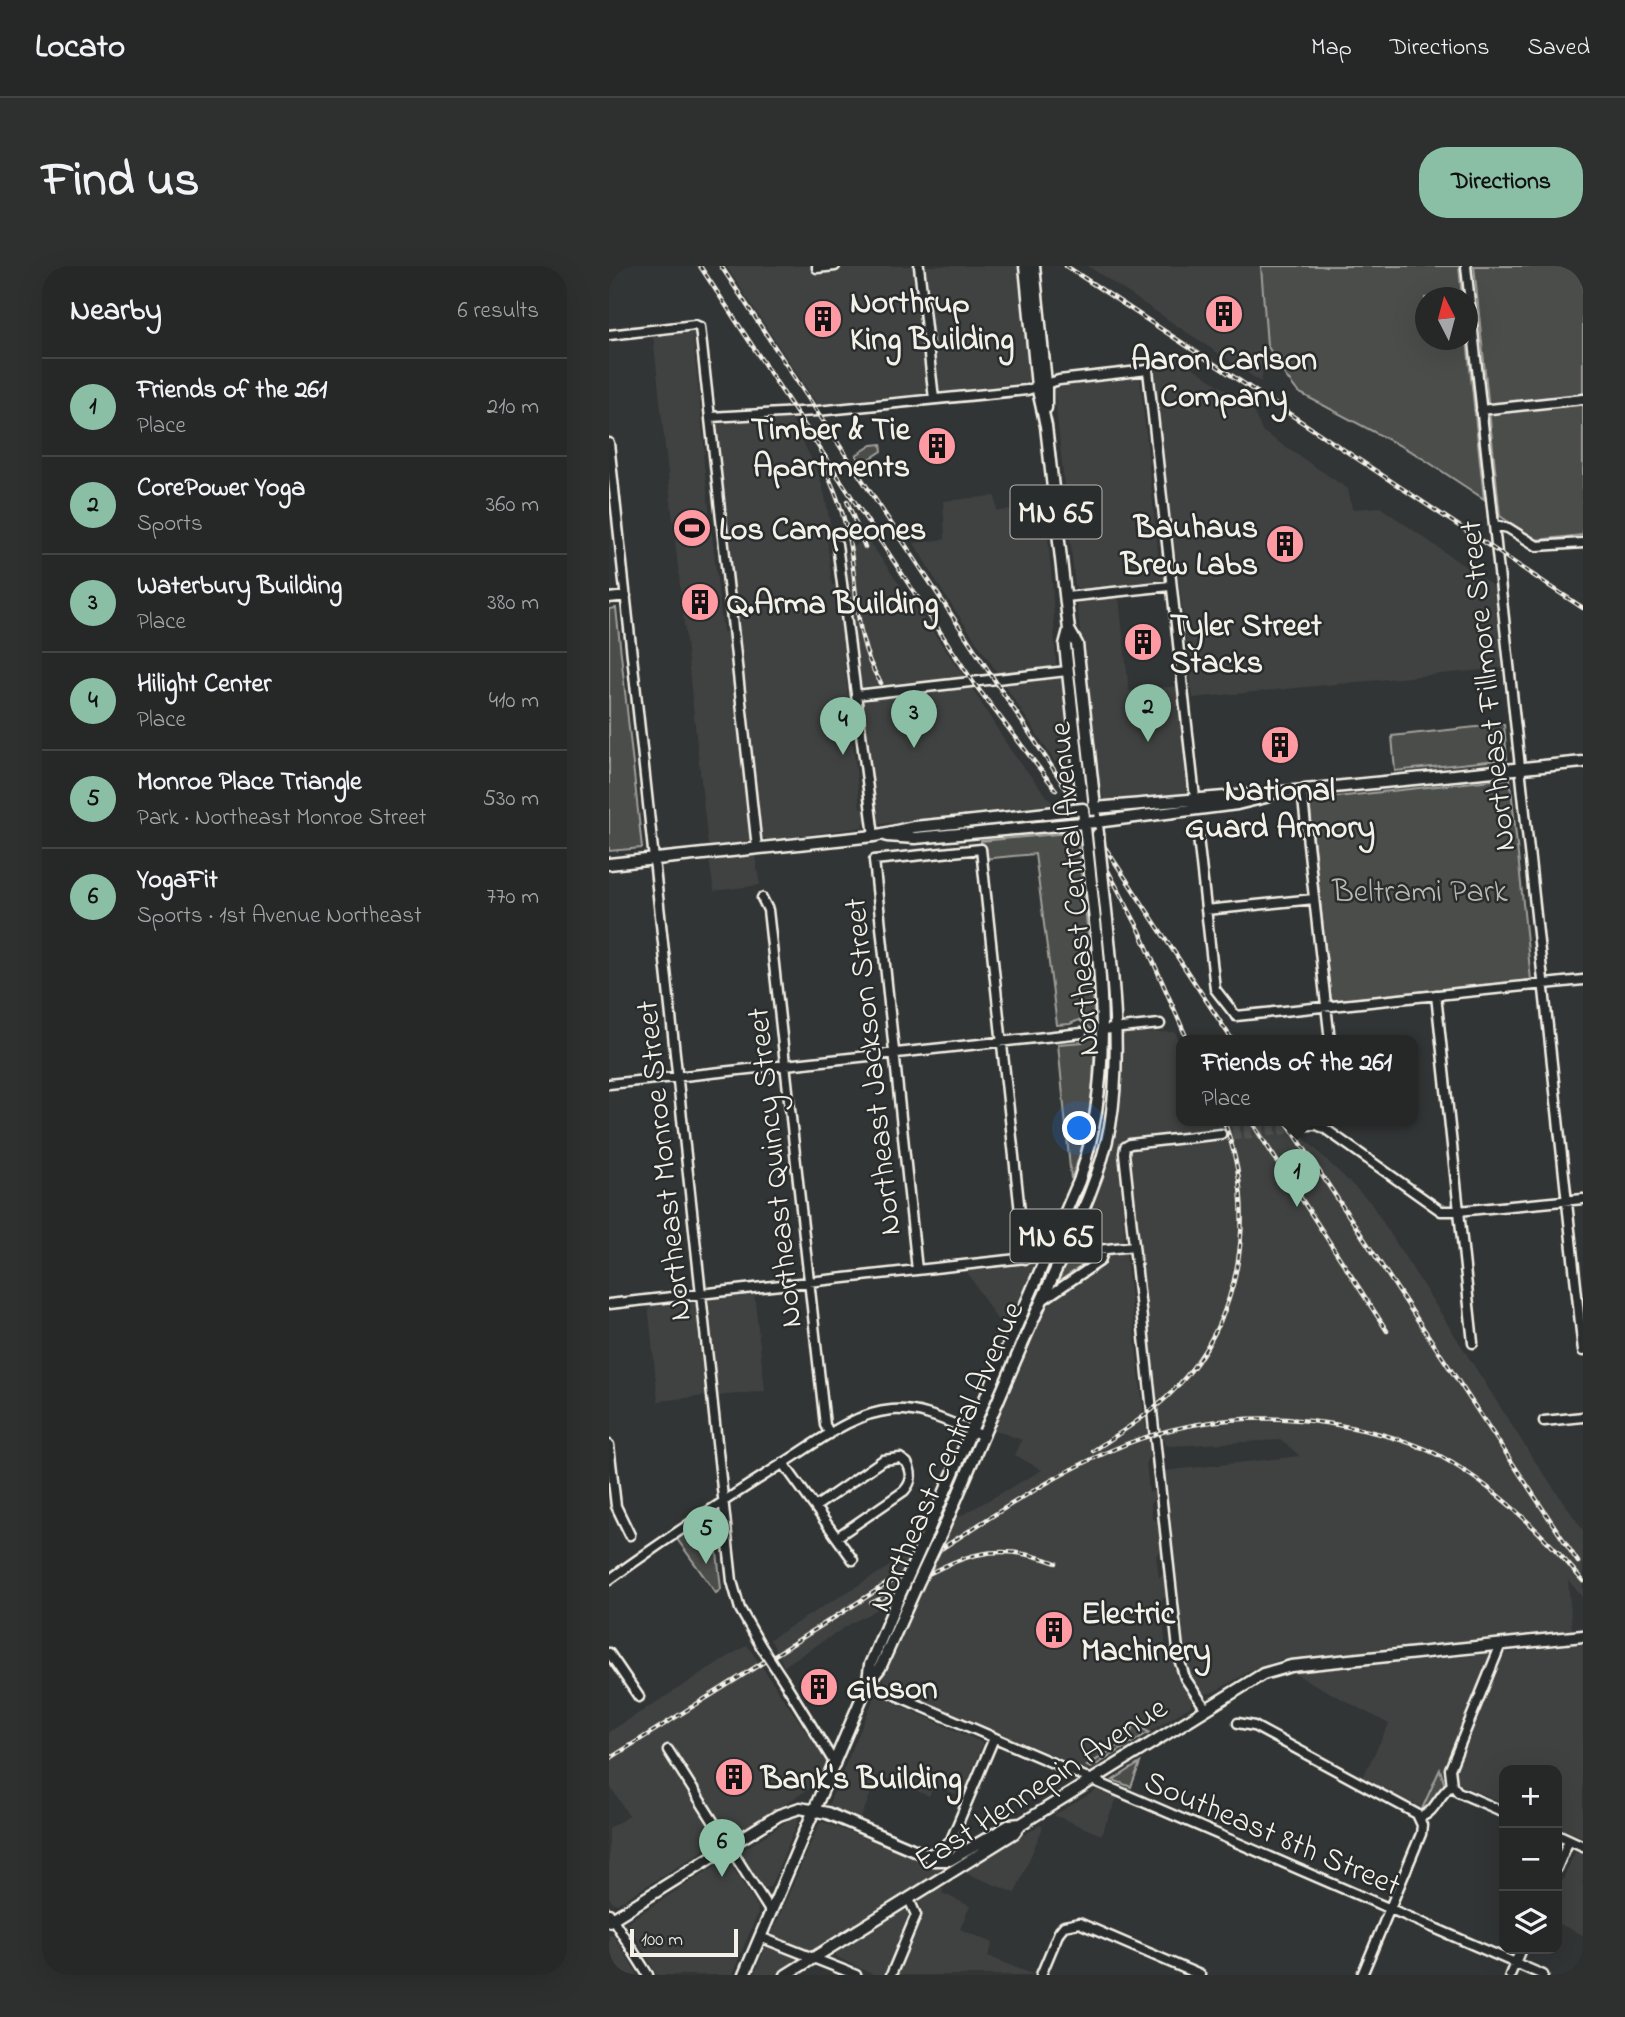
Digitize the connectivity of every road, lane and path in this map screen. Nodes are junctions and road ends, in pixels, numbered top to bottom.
1 (835, 266) edge
2 (919, 266) edge
3 (1025, 266) edge
4 (1034, 266) edge
5 (1466, 266) edge
6 (817, 267) edge
7 (609, 335) edge
8 (1042, 384) junction
9 (934, 399) junction
10 (1583, 399) edge
11 (1482, 410) junction
12 (711, 417) junction
13 (609, 443) edge
14 (1494, 524) junction
15 (1583, 543) edge
16 (837, 544) dead end
17 (1170, 586) junction
18 (626, 596) junction
19 (1066, 597) junction
20 (609, 598) edge
21 (1069, 630) junction
22 (1067, 671) junction
23 (856, 695) junction
24 (1583, 762) edge
25 (1519, 768) junction
26 (1298, 791) junction
27 (1195, 798) junction
28 (1095, 808) junction
29 (1083, 809) junction
30 (1097, 822) junction
31 (1085, 823) junction
32 (1197, 828) dead end
33 (874, 836) junction
34 (757, 848) junction
35 (654, 859) junction
36 (609, 864) edge
37 (762, 898) dead end
38 (1314, 899) junction
39 (1206, 910) junction
40 (1583, 980) edge
41 (1542, 984) junction
42 (1436, 995) junction
43 (1326, 1007) junction
44 (1160, 1024) dead end
45 (1115, 1029) junction
46 (1102, 1030) junction
47 (1082, 1033) dead end
48 (1329, 1035) edge
49 (1002, 1042) junction
50 (894, 1053) junction
51 (786, 1065) junction
52 (678, 1077) junction
53 (609, 1084) edge
54 (1327, 1126) edge
55 (1221, 1134) tunnel mouth
56 (1583, 1199) edge
57 (1566, 1201) junction
58 (1081, 1211) junction
59 (1458, 1211) junction
60 (1134, 1246) junction
61 (1100, 1250) junction
62 (1062, 1255) junction
63 (1047, 1256) junction
64 (1025, 1259) junction
65 (917, 1270) junction
66 (810, 1281) junction
67 (701, 1294) junction
68 (1041, 1301) junction
69 (609, 1304) edge
70 (1473, 1343) dead end
71 (1583, 1351) edge
72 (1583, 1417) edge
73 (1544, 1421) dead end
74 (972, 1432) junction
75 (830, 1434) junction
76 (984, 1436) junction
77 (609, 1445) edge
78 (783, 1463) junction
79 (723, 1501) junction
80 (814, 1507) junction
81 (630, 1535) dead end
82 (837, 1537) junction
83 (853, 1560) dead end
84 (609, 1580) edge
85 (1583, 1636) edge
86 (1501, 1644) junction
87 (609, 1653) edge
88 (868, 1683) junction
89 (639, 1697) dead end
90 (1206, 1709) junction
91 (1238, 1723) dead end
92 (994, 1738) junction
93 (668, 1750) dead end
94 (835, 1764) junction
95 (1091, 1780) junction
96 (1452, 1785) junction
97 (1499, 1810) edge
98 (814, 1811) junction
99 (1419, 1818) junction
100 (1021, 1824) junction
101 (1562, 1836) edge
102 (1569, 1840) junction
103 (729, 1846) junction
104 (1583, 1846) edge
105 (926, 1855) junction
106 (1562, 1856) edge
107 (909, 1899) junction
108 (1390, 1910) junction
109 (770, 1911) junction
110 (610, 1918) edge
111 (760, 1937) junction
112 (1519, 1954) edge
113 (812, 1958) junction
114 (1515, 1963) junction
115 (1195, 1974) edge
116 (648, 1975) edge
117 (744, 1975) edge
118 (786, 1975) edge
119 (856, 1975) edge
120 (891, 1975) edge
121 (1041, 1975) edge
122 (1362, 1975) edge
123 (1510, 1975) edge
124 (1543, 1975) edge

1 - 6 street
2 - 9 street
3 - 8 main road, Northeast Central Avenue / MN 65
4 - 8 main road, Northeast Central Avenue / MN 65
5 - 11 street, Northeast Fillmore Street
7 - 12 street
8 - 9 street
8 - 17 street
8 - 19 main road, Northeast Central Avenue / MN 65
9 - 12 street
10 - 11 street
11 - 14 street, Northeast Fillmore Street
12 - 34 street
13 - 18 street, Northeast Monroe Street
14 - 15 street
14 - 25 street, Northeast Fillmore Street
16 - 23 street
17 - 19 street
17 - 27 street
18 - 20 street
18 - 35 street, Northeast Monroe Street
19 - 21 main road, Northeast Central Avenue / MN 65
21 - 22 main road, Northeast Central Avenue / MN 65
21 - 28 main road, Northeast Central Avenue / MN 65
22 - 23 street
22 - 29 main road, Northeast Central Avenue / MN 65
23 - 33 street
24 - 25 main road
25 - 26 main road
25 - 41 street, Northeast Fillmore Street
26 - 27 main road
26 - 30 main road
26 - 38 street
27 - 28 main road
28 - 29 main road
28 - 30 main road, Northeast Central Avenue / MN 65
29 - 31 main road, Northeast Central Avenue / MN 65, bridge
29 - 33 main road, bridge
30 - 31 main road, bridge
30 - 45 main road, Northeast Central Avenue / MN 65, bridge
31 - 33 main road, bridge
31 - 46 main road, Northeast Central Avenue / MN 65, bridge
32 - 39 street
33 - 34 main road
34 - 35 main road
35 - 36 main road
35 - 52 street, Northeast Monroe Street
37 - 51 street, Northeast Quincy Street
38 - 39 street
38 - 43 street
39 - 43 street
40 - 41 street
41 - 42 street
41 - 57 street, Northeast Fillmore Street
42 - 43 street
42 - 59 street
43 - 48 street
44 - 45 street
45 - 46 street
45 - 58 main road, Northeast Central Avenue / MN 65
46 - 63 main road, Northeast Central Avenue / MN 65
47 - 49 street
49 - 50 street
49 - 50 street, Northeast Jackson Street
49 - 64 street
50 - 51 street
50 - 65 street, Northeast Jackson Street
51 - 52 street
51 - 66 street, Northeast Quincy Street
52 - 53 street
52 - 67 street, Northeast Monroe Street
54 - 59 street
55 - 60 street
56 - 57 street
57 - 59 street
57 - 71 street, Northeast Fillmore Street
58 - 61 main road
58 - 62 main road, Northeast Central Avenue / MN 65
59 - 70 street
60 - 61 street
60 - 90 street
61 - 62 street
61 - 68 street
62 - 63 street
62 - 68 main road, Northeast Central Avenue / MN 65
63 - 64 street
63 - 74 main road, Northeast Central Avenue / MN 65
64 - 65 street
65 - 66 street
66 - 67 street
66 - 75 street, Northeast Quincy Street
67 - 69 street
67 - 79 street, Northeast Monroe Street
68 - 76 main road, Northeast Central Avenue / MN 65
72 - 73 street
74 - 75 street
74 - 76 street
74 - 88 main road, Northeast Central Avenue / MN 65, bridge
75 - 78 street
76 - 88 main road, Northeast Central Avenue / MN 65, bridge
77 - 81 street
78 - 79 street
78 - 80 street
79 - 84 street
79 - 94 street, Northeast Monroe Street, bridge
80 - 82 street
80 - 82 street
82 - 83 street
85 - 86 main road, East Hennepin Avenue
86 - 90 main road, East Hennepin Avenue
86 - 96 street
87 - 89 street
88 - 92 street, Southeast 8th Street
88 - 94 main road, Northeast Central Avenue / MN 65
90 - 95 main road, East Hennepin Avenue
91 - 99 street
92 - 95 street, Southeast 8th Street
92 - 105 street
93 - 103 street
94 - 98 main road, Northeast Central Avenue / MN 65
95 - 100 main road, East Hennepin Avenue
95 - 108 street, Southeast 8th Street
96 - 97 street
96 - 99 street
98 - 103 main road
98 - 105 main road
98 - 109 main road, Northeast Central Avenue / MN 65
99 - 108 street
100 - 105 main road
100 - 107 main road, East Hennepin Avenue
101 - 102 street
102 - 104 street
102 - 106 street
103 - 109 street
103 - 110 main road
107 - 113 main road, East Hennepin Avenue
107 - 120 street
108 - 114 street, Southeast 8th Street
108 - 122 street
109 - 111 main road, Northeast Central Avenue / MN 65
110 - 116 street
111 - 113 street
111 - 117 main road, Northeast Central Avenue / MN 65
112 - 114 street
113 - 118 main road, East Hennepin Avenue
113 - 119 street
114 - 123 street
114 - 124 street, Southeast 8th Street
115 - 121 street

